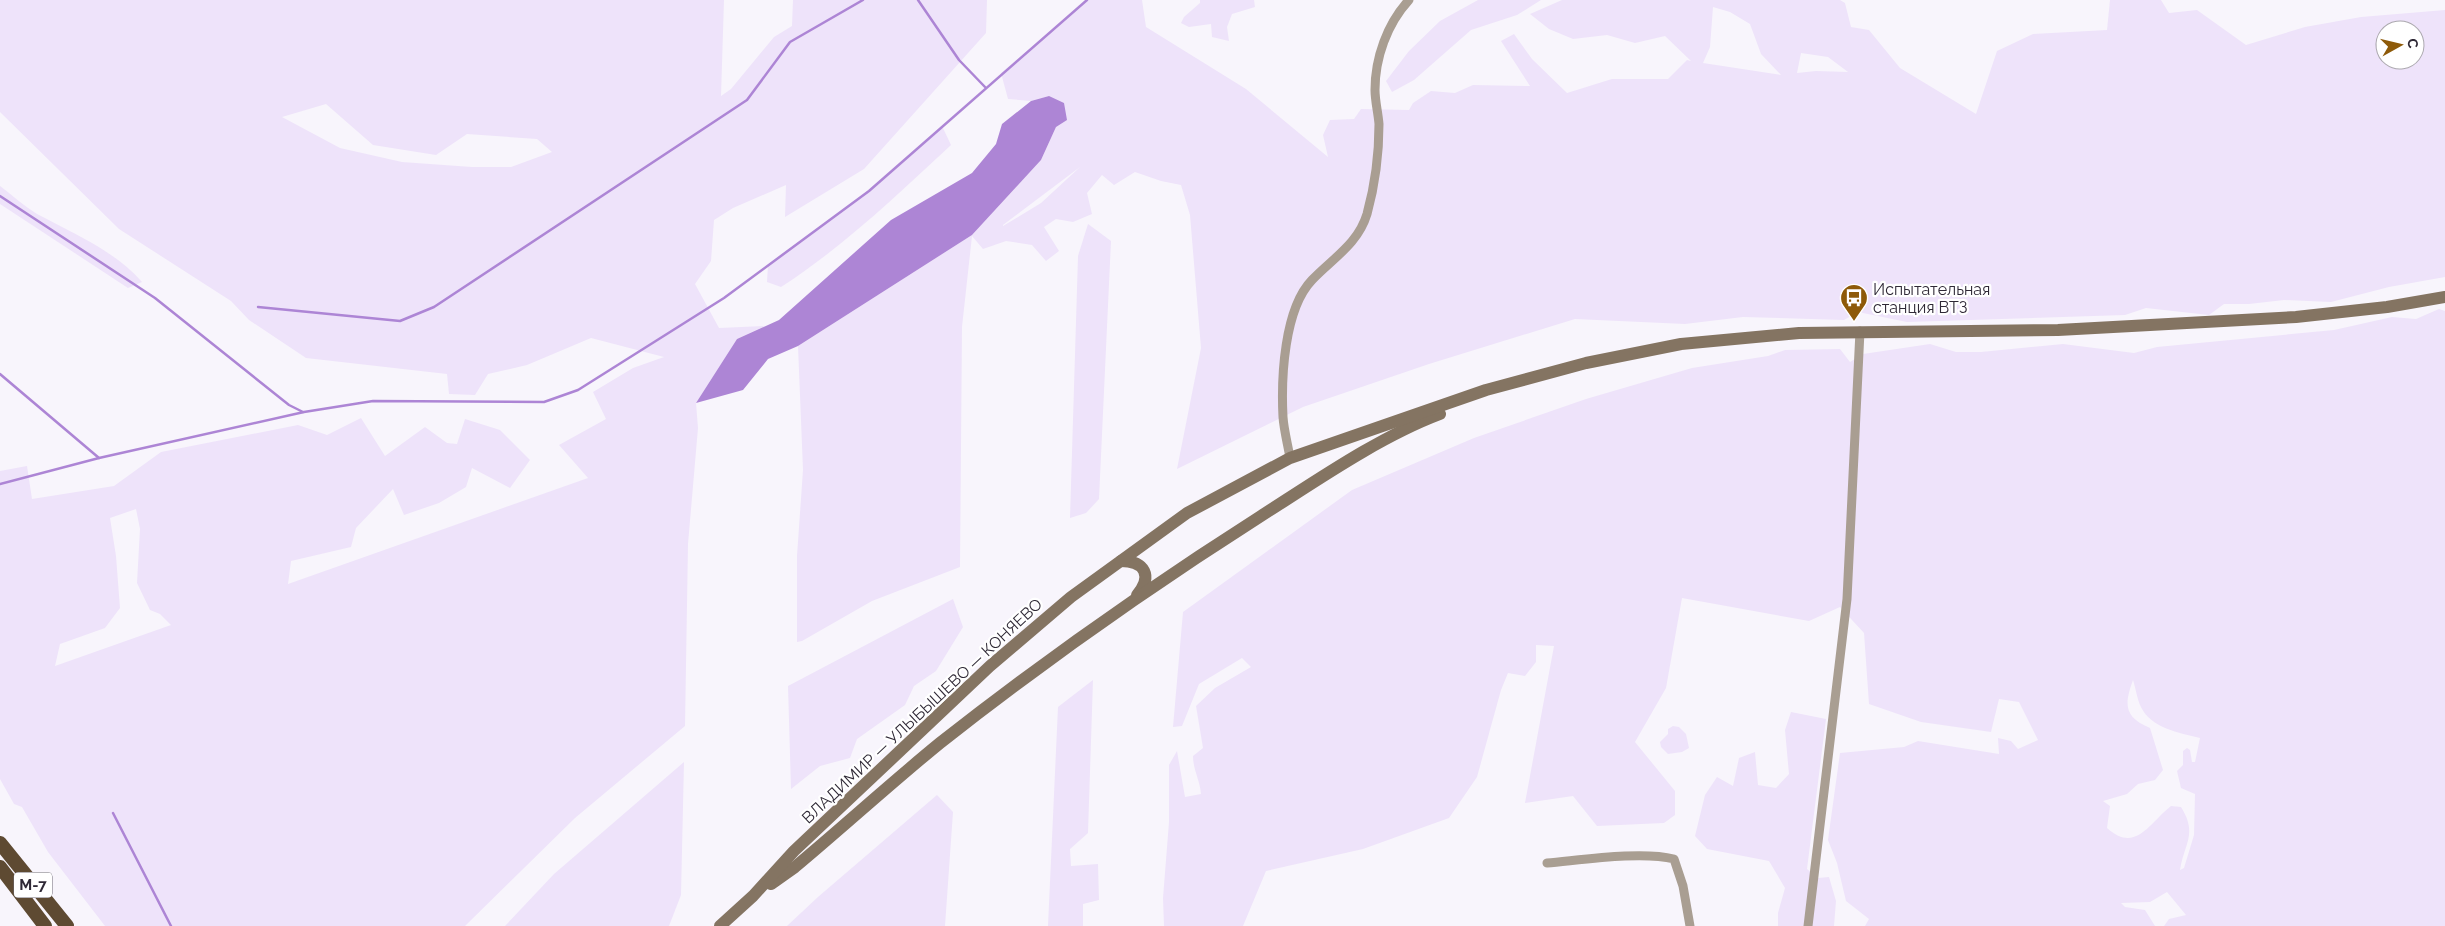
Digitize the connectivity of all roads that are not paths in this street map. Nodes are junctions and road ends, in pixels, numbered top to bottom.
1 (1409, 0) edge
2 (2445, 297) edge
3 (1860, 332) junction
4 (1536, 377) junction
5 (1290, 458) junction
6 (1122, 561) junction
7 (1131, 602) junction
8 (0, 843) edge
9 (1547, 863) dead end
10 (0, 867) edge
11 (753, 896) junction
12 (45, 926) edge
13 (67, 926) edge
14 (720, 926) edge
15 (1690, 926) edge
16 (1808, 926) edge

1 - 5 street
2 - 3 main road, ВЛАДИМИР — УЛЫБЫШЕВО — КОНЯЕВО
3 - 4 main road, ВЛАДИМИР — УЛЫБЫШЕВО — КОНЯЕВО
3 - 16 street
4 - 5 main road, ВЛАДИМИР — УЛЫБЫШЕВО — КОНЯЕВО
4 - 7 main road, ВЛАДИМИР — УЛЫБЫШЕВО — КОНЯЕВО
5 - 6 main road, ВЛАДИМИР — УЛЫБЫШЕВО — КОНЯЕВО
6 - 7 main road, ВЛАДИМИР — УЛЫБЫШЕВО — КОНЯЕВО
6 - 11 main road, ВЛАДИМИР — УЛЫБЫШЕВО — КОНЯЕВО
7 - 11 main road, ВЛАДИМИР — УЛЫБЫШЕВО — КОНЯЕВО
8 - 13 highway, М-7
9 - 15 street
10 - 12 highway, М-7
11 - 14 main road, ВЛАДИМИР — УЛЫБЫШЕВО — КОНЯЕВО

